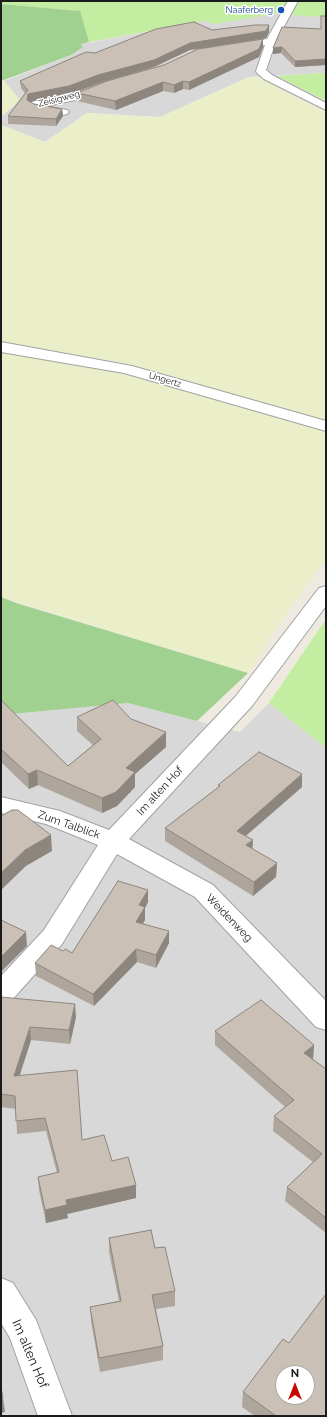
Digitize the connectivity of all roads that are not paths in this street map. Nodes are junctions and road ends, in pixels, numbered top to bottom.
1 (293, 1) edge
2 (271, 41) junction
3 (225, 48) edge
4 (115, 82) edge
5 (326, 107) edge
6 (63, 112) edge
7 (1, 346) edge
8 (326, 426) edge
9 (326, 592) edge
10 (1, 805) edge
11 (113, 841) junction
12 (1, 994) edge
13 (326, 1019) edge
14 (1, 1293) edge
15 (55, 1416) edge

1 - 2 street
2 - 3 street
2 - 5 street
4 - 6 street, Zeisigweg
7 - 8 street, Ungertz
9 - 11 street, Im alten Hof
10 - 11 street, Zum Talblick
11 - 12 street, Im alten Hof
11 - 13 street, Weidenweg
14 - 15 street, Im alten Hof

